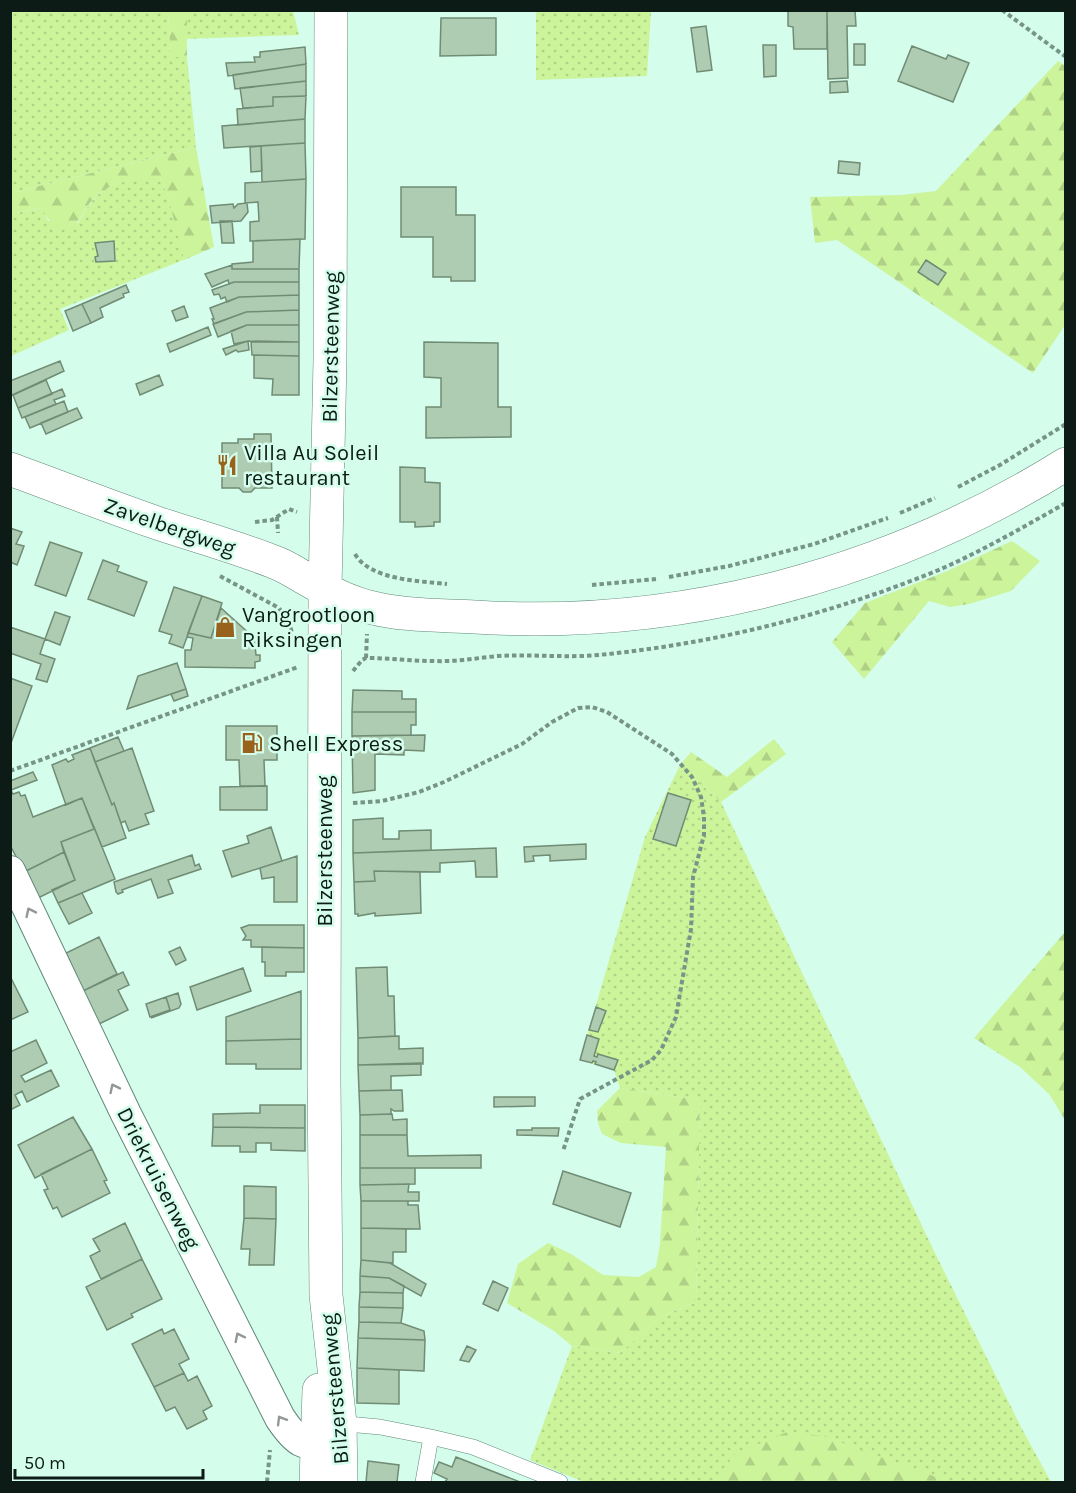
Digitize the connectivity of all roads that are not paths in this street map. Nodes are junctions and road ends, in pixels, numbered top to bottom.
1 (331, 10) edge
2 (1065, 464) edge
3 (10, 469) edge
4 (325, 590) junction
5 (10, 871) edge
6 (329, 1435) junction
7 (430, 1437) junction
8 (316, 1482) edge
9 (341, 1482) edge
10 (423, 1482) edge
11 (560, 1482) edge

1 - 4 main road, Bilzersteenweg
2 - 4 main road, Zavelbergweg
3 - 4 main road, Zavelbergweg
4 - 6 main road, Bilzersteenweg
6 -> 5 street, Driekruisenweg
6 - 7 lane
6 - 8 main road, Bilzersteenweg
6 - 9 main road, Bilzersteenweg
7 - 10 lane
7 - 11 lane

